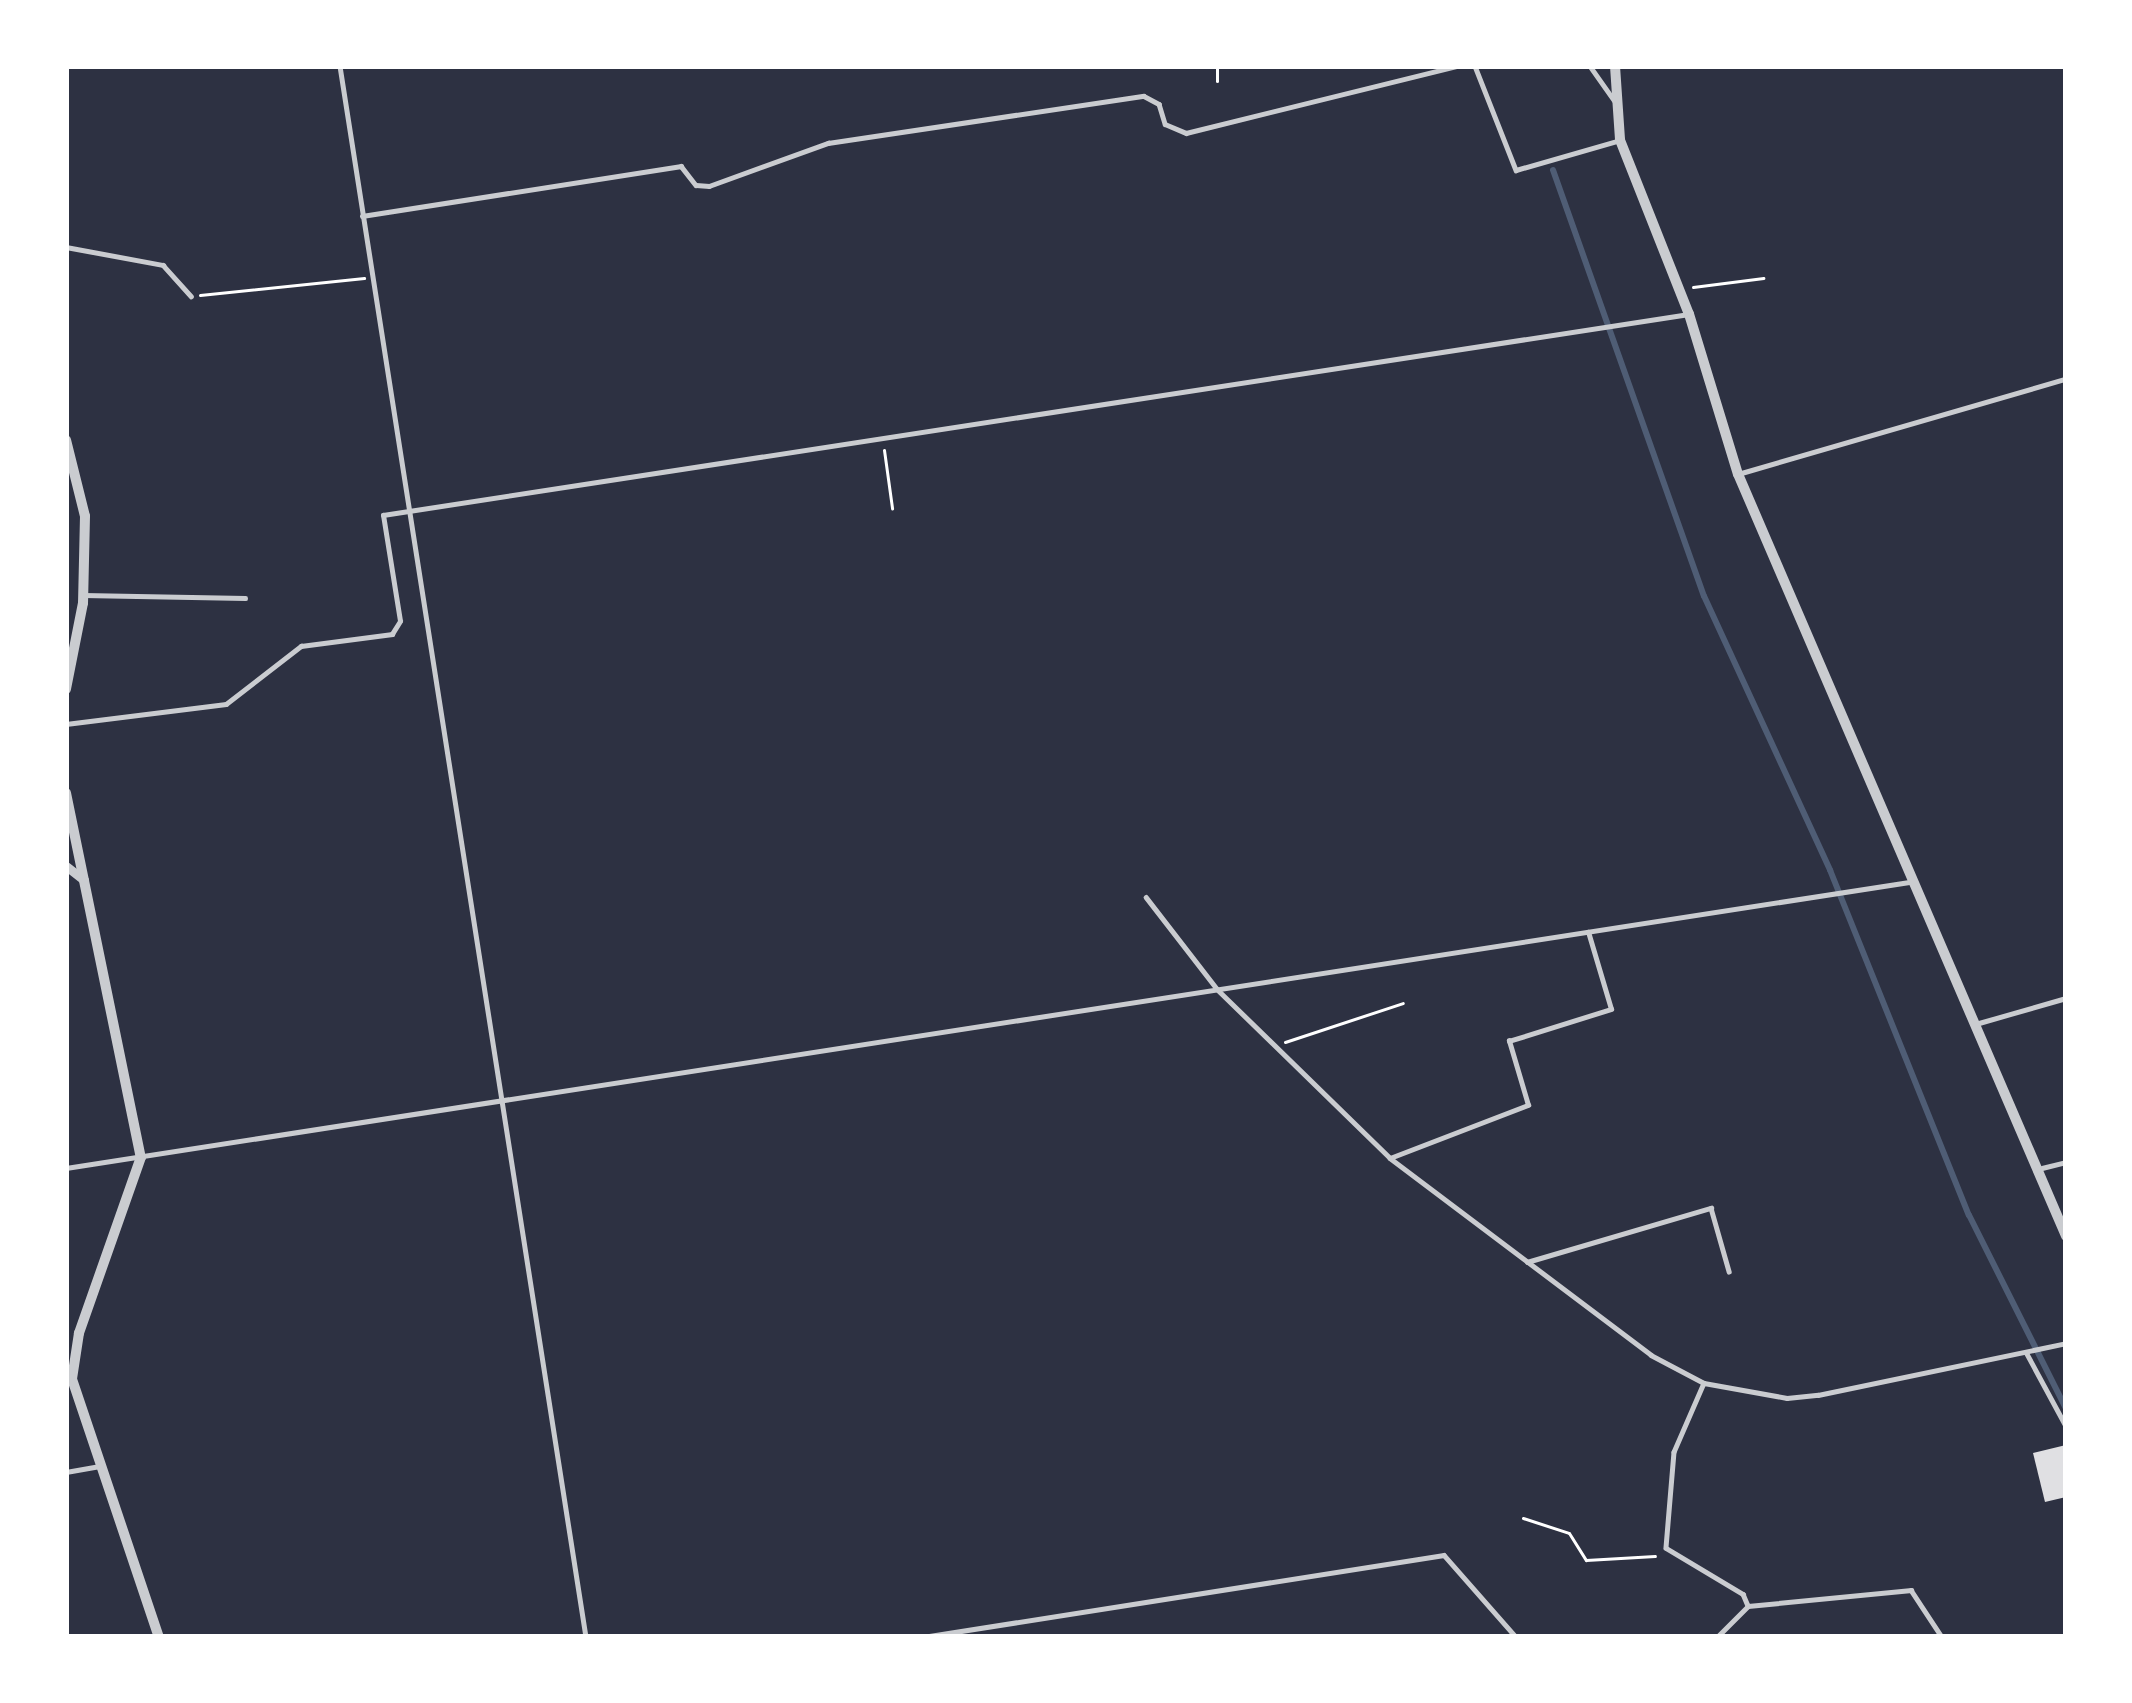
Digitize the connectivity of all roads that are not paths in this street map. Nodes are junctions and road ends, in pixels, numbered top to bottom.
1 (340, 66) edge
2 (1457, 66) edge
3 (1475, 66) edge
4 (1590, 66) edge
5 (1616, 66) edge
6 (1616, 103) junction
7 (1620, 140) junction
8 (362, 216) junction
9 (66, 247) edge
10 (191, 296) road end
11 (1688, 314) junction
12 (2066, 379) edge
13 (66, 440) edge
14 (1738, 474) junction
15 (409, 508) junction
16 (83, 595) junction
17 (245, 598) dead end
18 (66, 689) edge
19 (66, 724) edge
20 (66, 793) edge
21 (66, 866) edge
22 (85, 880) junction
23 (1914, 882) junction
24 (1146, 896) dead end
25 (1588, 932) junction
26 (1217, 989) junction
27 (2066, 998) edge
28 (1975, 1024) junction
29 (503, 1098) junction
30 (141, 1157) junction
31 (1390, 1158) junction
32 (2066, 1162) edge
33 (66, 1168) edge
34 (2036, 1170) junction
35 (2066, 1236) edge
36 (1527, 1262) junction
37 (1729, 1271) dead end
38 (2066, 1342) edge
39 (2026, 1352) junction
40 (1704, 1383) junction
41 (2066, 1426) edge
42 (99, 1466) junction
43 (66, 1472) edge
44 (1748, 1606) junction
45 (159, 1637) edge
46 (586, 1637) edge
47 (923, 1637) edge
48 (1516, 1637) edge
49 (1718, 1637) edge
50 (1942, 1637) edge

1 - 8 lane
2 - 8 lane
3 - 7 lane
4 - 6 lane
5 - 6 street
6 - 7 street
7 - 11 street
8 - 15 lane
9 - 10 lane
11 - 14 street
11 - 15 lane
12 - 14 lane
13 - 16 street
14 - 23 street
15 - 19 lane
15 - 29 lane
16 - 17 lane
16 - 18 street
20 - 22 street
21 - 22 street
22 - 30 street
23 - 25 lane
23 - 28 street
24 - 26 lane
25 - 26 lane
25 - 31 lane
26 - 29 lane
26 - 31 lane
27 - 28 lane
28 - 34 street
29 - 30 lane
29 - 46 lane
30 - 33 lane
30 - 42 street
31 - 36 lane
32 - 34 lane
34 - 35 street
36 - 37 lane
36 - 40 lane
38 - 39 lane
39 - 40 lane
39 - 41 lane
40 - 44 lane
42 - 43 lane
42 - 45 street
44 - 49 lane
44 - 50 lane
47 - 48 lane

